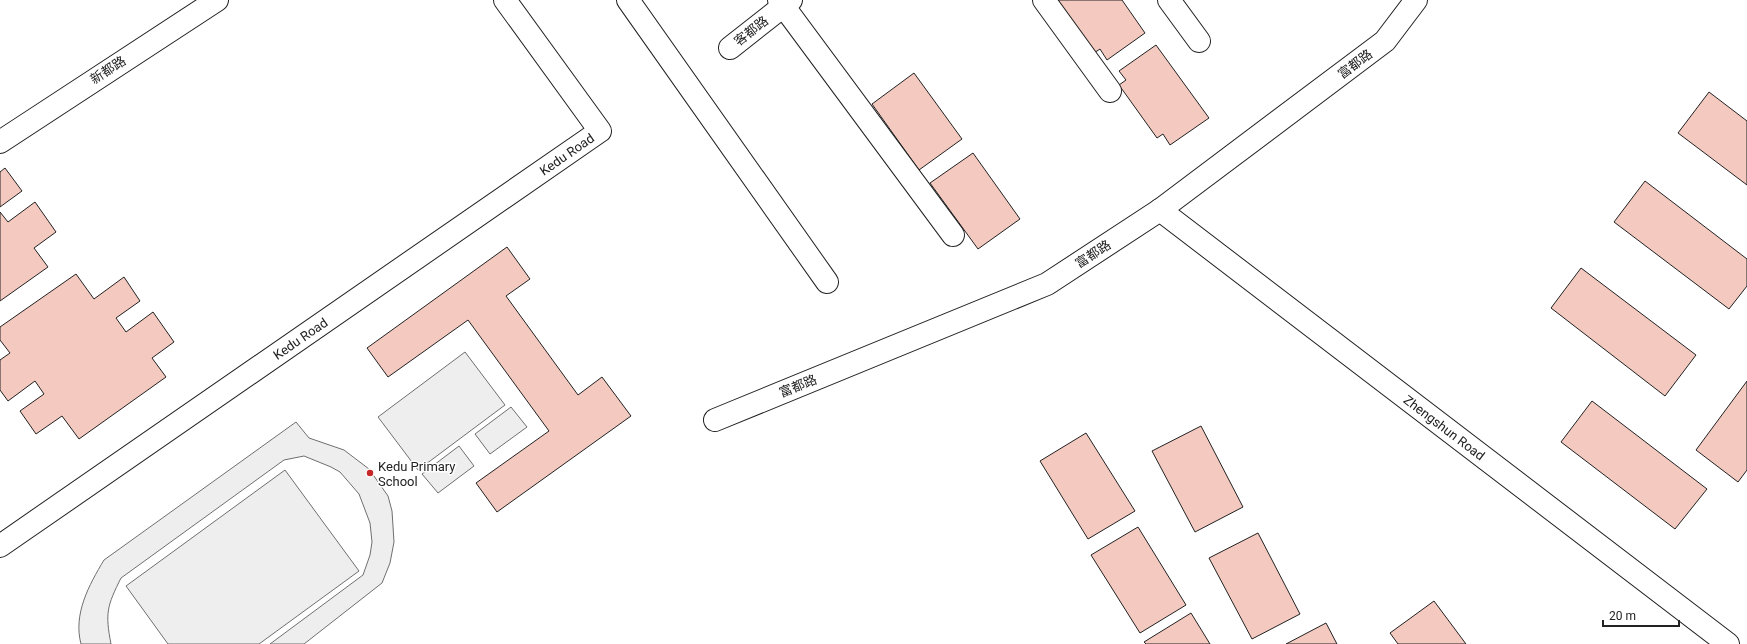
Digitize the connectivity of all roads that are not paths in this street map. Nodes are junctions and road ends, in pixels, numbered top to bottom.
1 (216, 0) edge
2 (505, 0) edge
3 (628, 0) edge
4 (1044, 0) edge
5 (1170, 0) edge
6 (1416, 0) edge
7 (784, 2) edge
8 (1199, 41) dead end
9 (730, 48) dead end
10 (1110, 91) dead end
11 (0, 142) edge
12 (1160, 210) junction
13 (953, 235) dead end
14 (827, 282) dead end
15 (715, 420) dead end
16 (0, 546) edge
17 (1728, 644) edge

1 - 11 street, 新都路
2 - 16 street, Kedu Road
3 - 14 street
4 - 10 street
5 - 8 street
6 - 12 street, 富都路
7 - 9 street, 客都路
7 - 13 street
12 - 15 street, 富都路
12 - 17 street, Zhengshun Road

